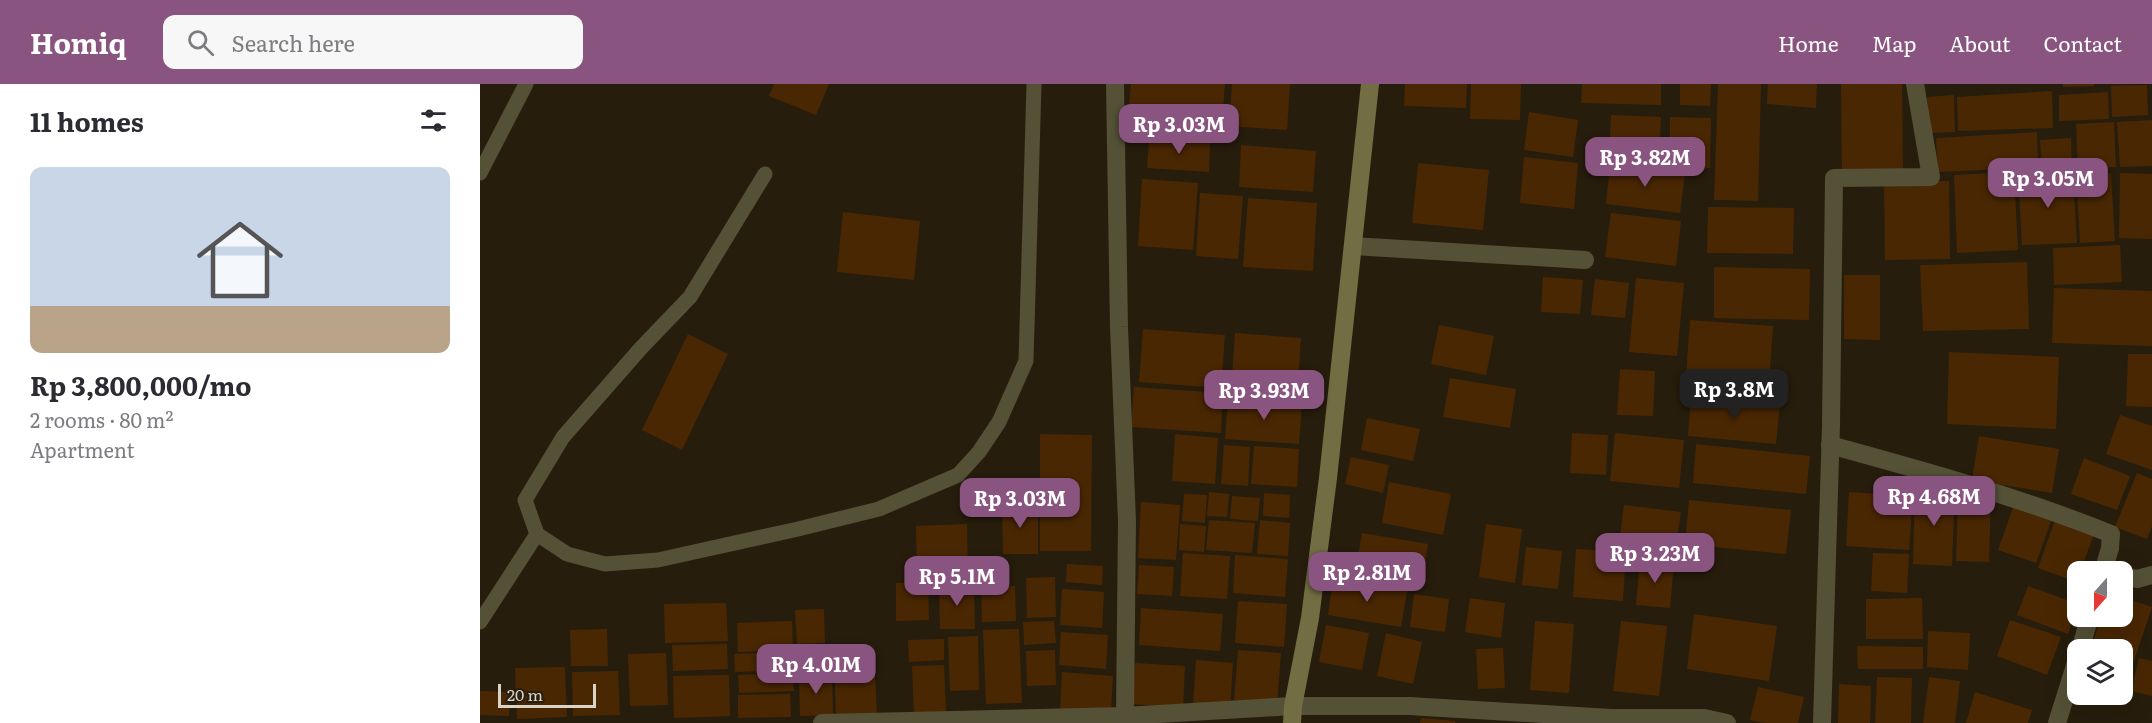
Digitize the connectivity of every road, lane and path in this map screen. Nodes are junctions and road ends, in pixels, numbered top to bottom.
1 (526, 84) edge
2 (1035, 84) edge
3 (1114, 84) edge
4 (1370, 84) edge
5 (1915, 84) edge
6 (480, 173) edge
7 (765, 174) dead end
8 (1353, 246) junction
9 (1585, 260) dead end
10 (1830, 445) junction
11 (537, 534) junction
12 (2106, 561) edge
13 (2152, 575) edge
14 (2133, 578) edge
15 (480, 622) edge
16 (2067, 691) edge
17 (1292, 715) edge
18 (1125, 716) junction
19 (1704, 720) edge
20 (822, 723) edge
21 (1727, 723) edge
22 (1822, 723) edge
23 (2057, 723) edge

1 - 6 lane
2 - 11 lane
3 - 18 street
4 - 8 street
5 - 10 street
7 - 11 lane
8 - 9 street
8 - 17 street
10 - 12 street
10 - 22 street
11 - 15 lane
13 - 14 street
16 - 23 street
17 - 18 street
17 - 19 street
18 - 20 street
19 - 21 street

